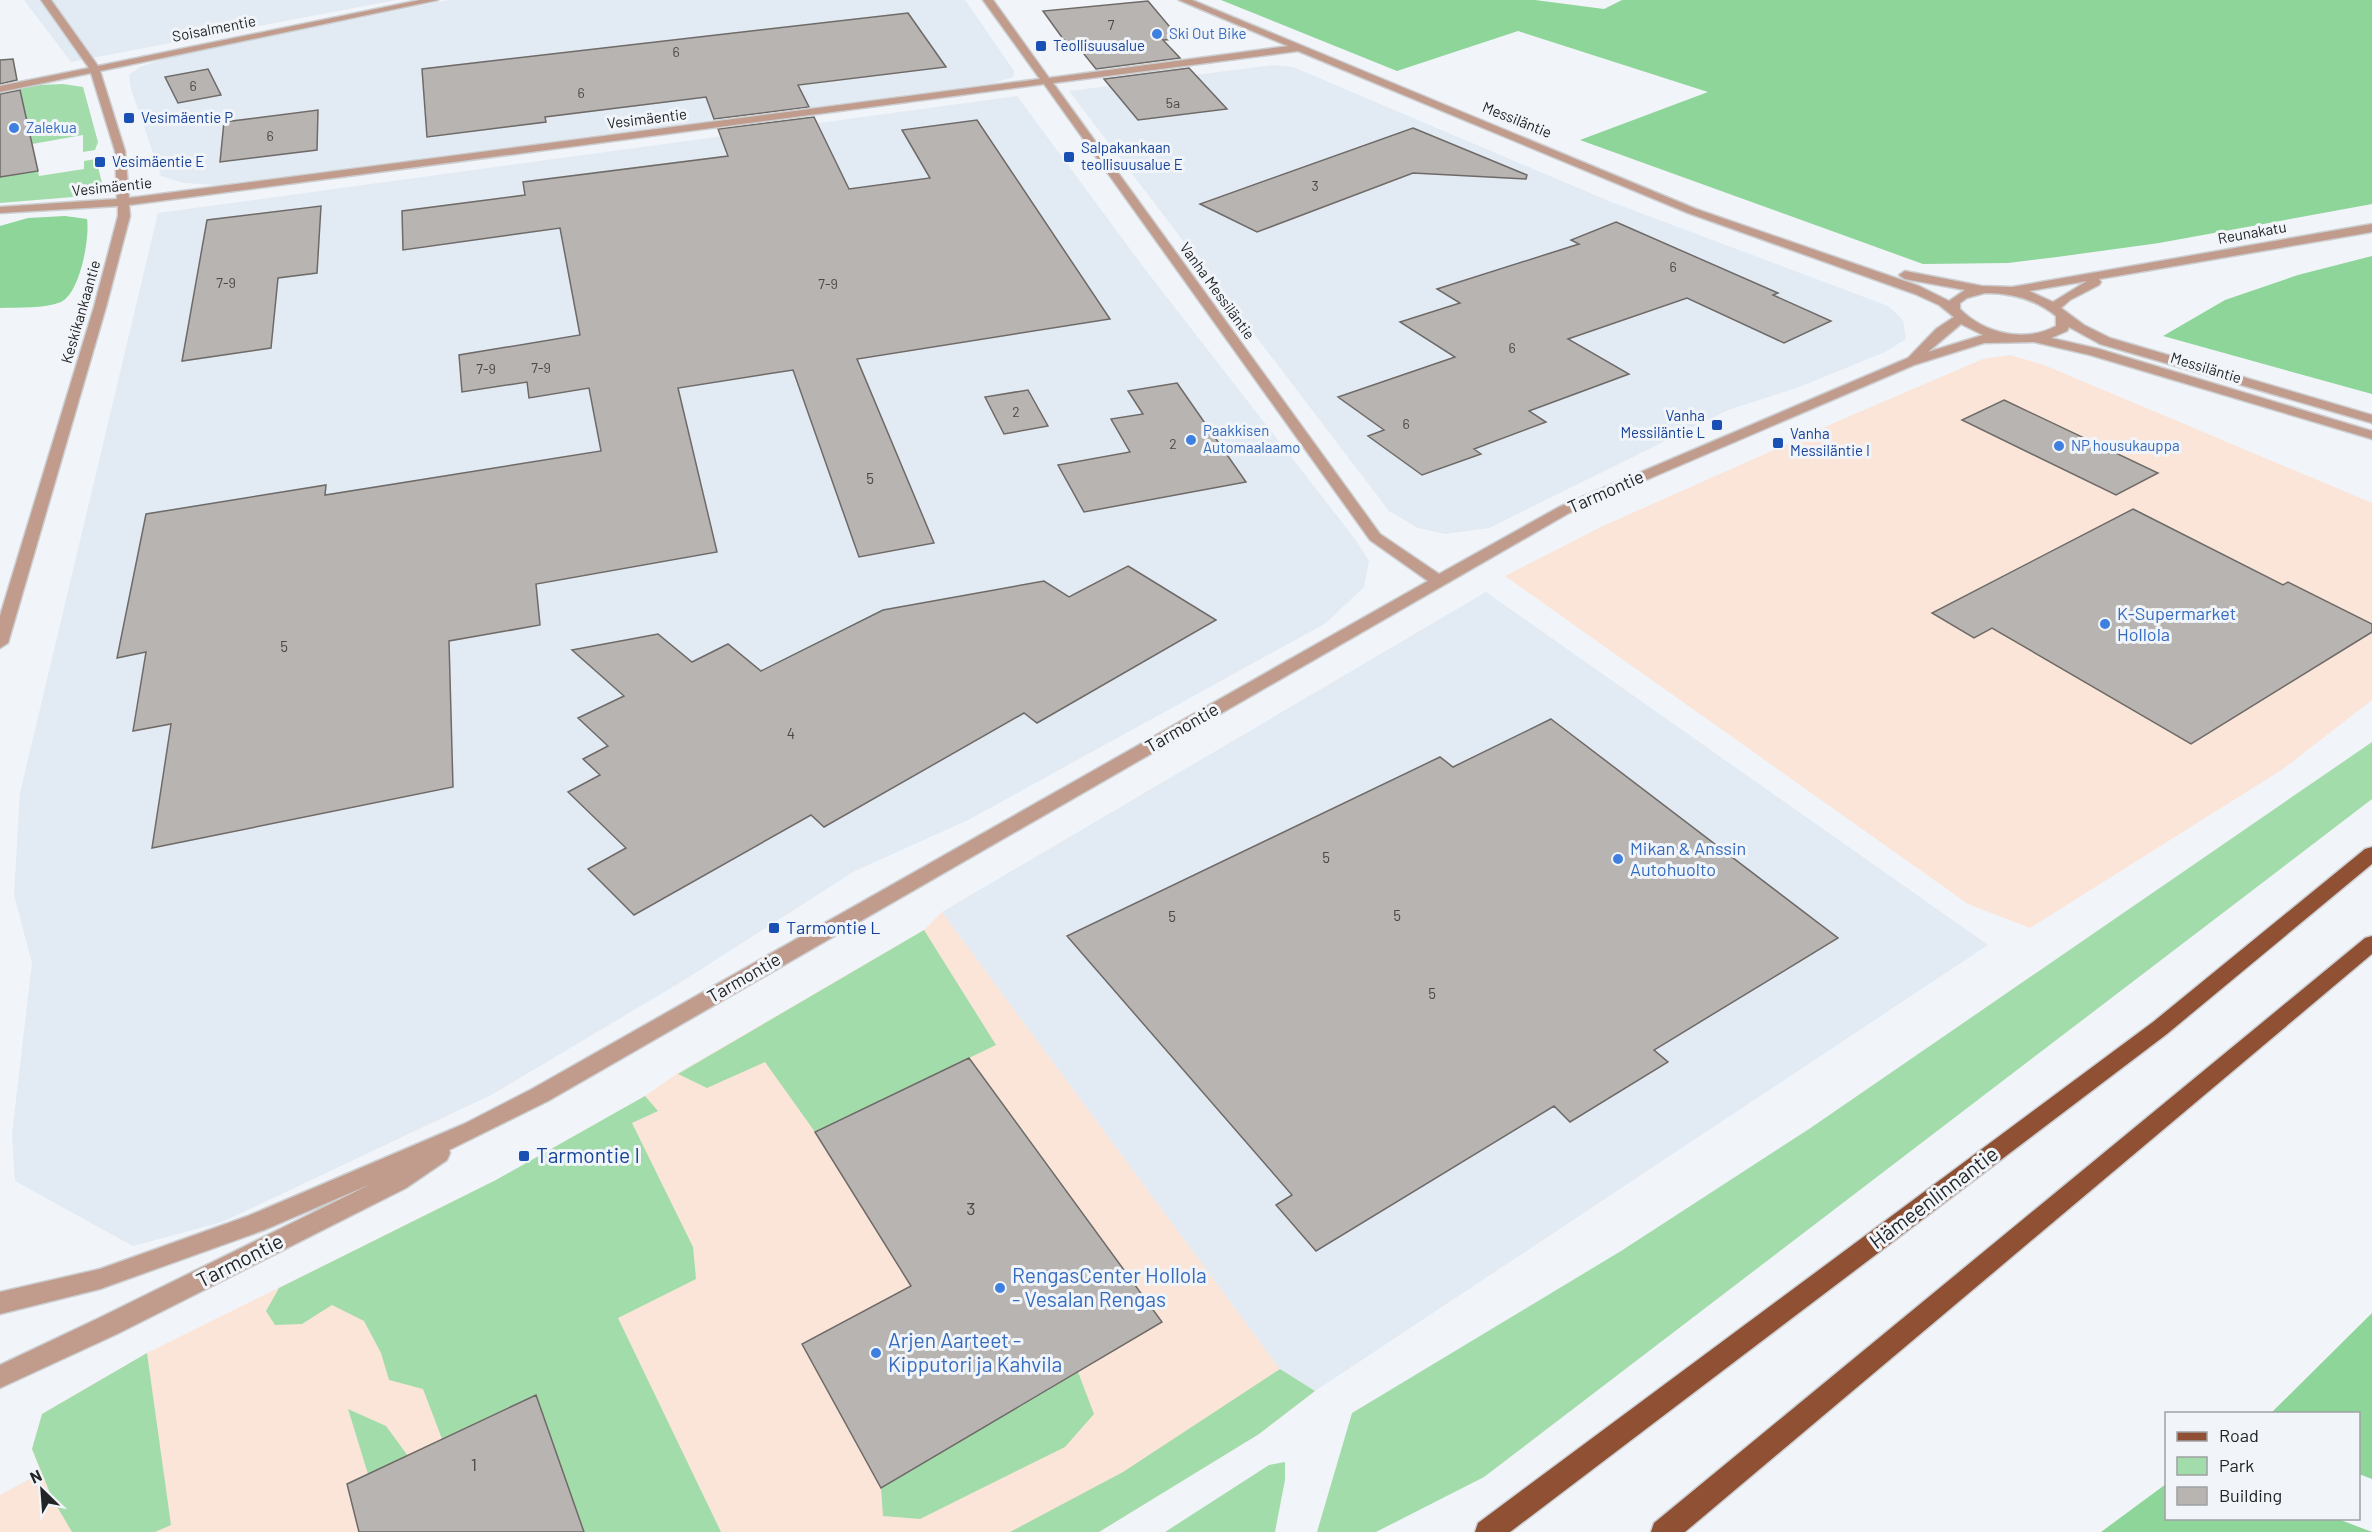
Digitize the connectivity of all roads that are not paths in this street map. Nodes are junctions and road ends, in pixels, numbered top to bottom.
1 (46, 0) edge
2 (434, 0) edge
3 (988, 0) edge
4 (1184, 0) edge
5 (1298, 48) junction
6 (94, 68) junction
7 (1045, 82) junction
8 (0, 90) edge
9 (124, 202) junction
10 (0, 210) edge
11 (2372, 228) edge
12 (1841, 261) junction
13 (2137, 270) junction
14 (1988, 290) junction
15 (2007, 291) junction
16 (2058, 311) junction
17 (1958, 314) junction
18 (2010, 337) junction
19 (2030, 338) junction
20 (1909, 362) junction
21 (2372, 419) edge
22 (2372, 435) edge
23 (1440, 582) junction
24 (0, 642) edge
25 (2372, 854) edge
26 (2372, 943) edge
27 (472, 1130) junction
28 (0, 1303) edge
29 (0, 1377) edge
30 (1488, 1532) edge
31 (1664, 1532) edge

1 - 6 street, Keskikankaantie
2 - 6 street, Soisalmentie
3 - 7 street, Vanha Messiläntie
4 - 5 street, Messiläntie
5 - 7 street, Vesimäentie
5 - 12 street, Messiläntie
6 - 8 street, Soisalmentie
6 - 9 street, Keskikankaantie
7 - 9 street, Vesimäentie
7 - 23 street, Vanha Messiläntie
9 - 10 street, Vesimäentie
9 - 24 street, Keskikankaantie
11 - 13 street, Reunakatu
12 - 14 street, Messiläntie
12 - 17 street, Messiläntie
13 - 15 street, Reunakatu
13 - 16 street, Reunakatu
14 - 15 street
14 - 17 street, Tarmontie
15 - 16 street, Messiläntie
16 - 19 street, Reunakatu
16 - 21 street, Messiläntie
17 - 18 street, Messiläntie
17 - 20 street, Tarmontie
18 - 19 street
18 - 20 street, Tarmontie
19 - 22 street, Messiläntie
20 - 23 street, Tarmontie
23 - 27 street, Tarmontie
25 - 30 main road, Hämeenlinnantie
26 - 31 main road
27 - 28 street, Tarmontie
27 - 29 street, Tarmontie

